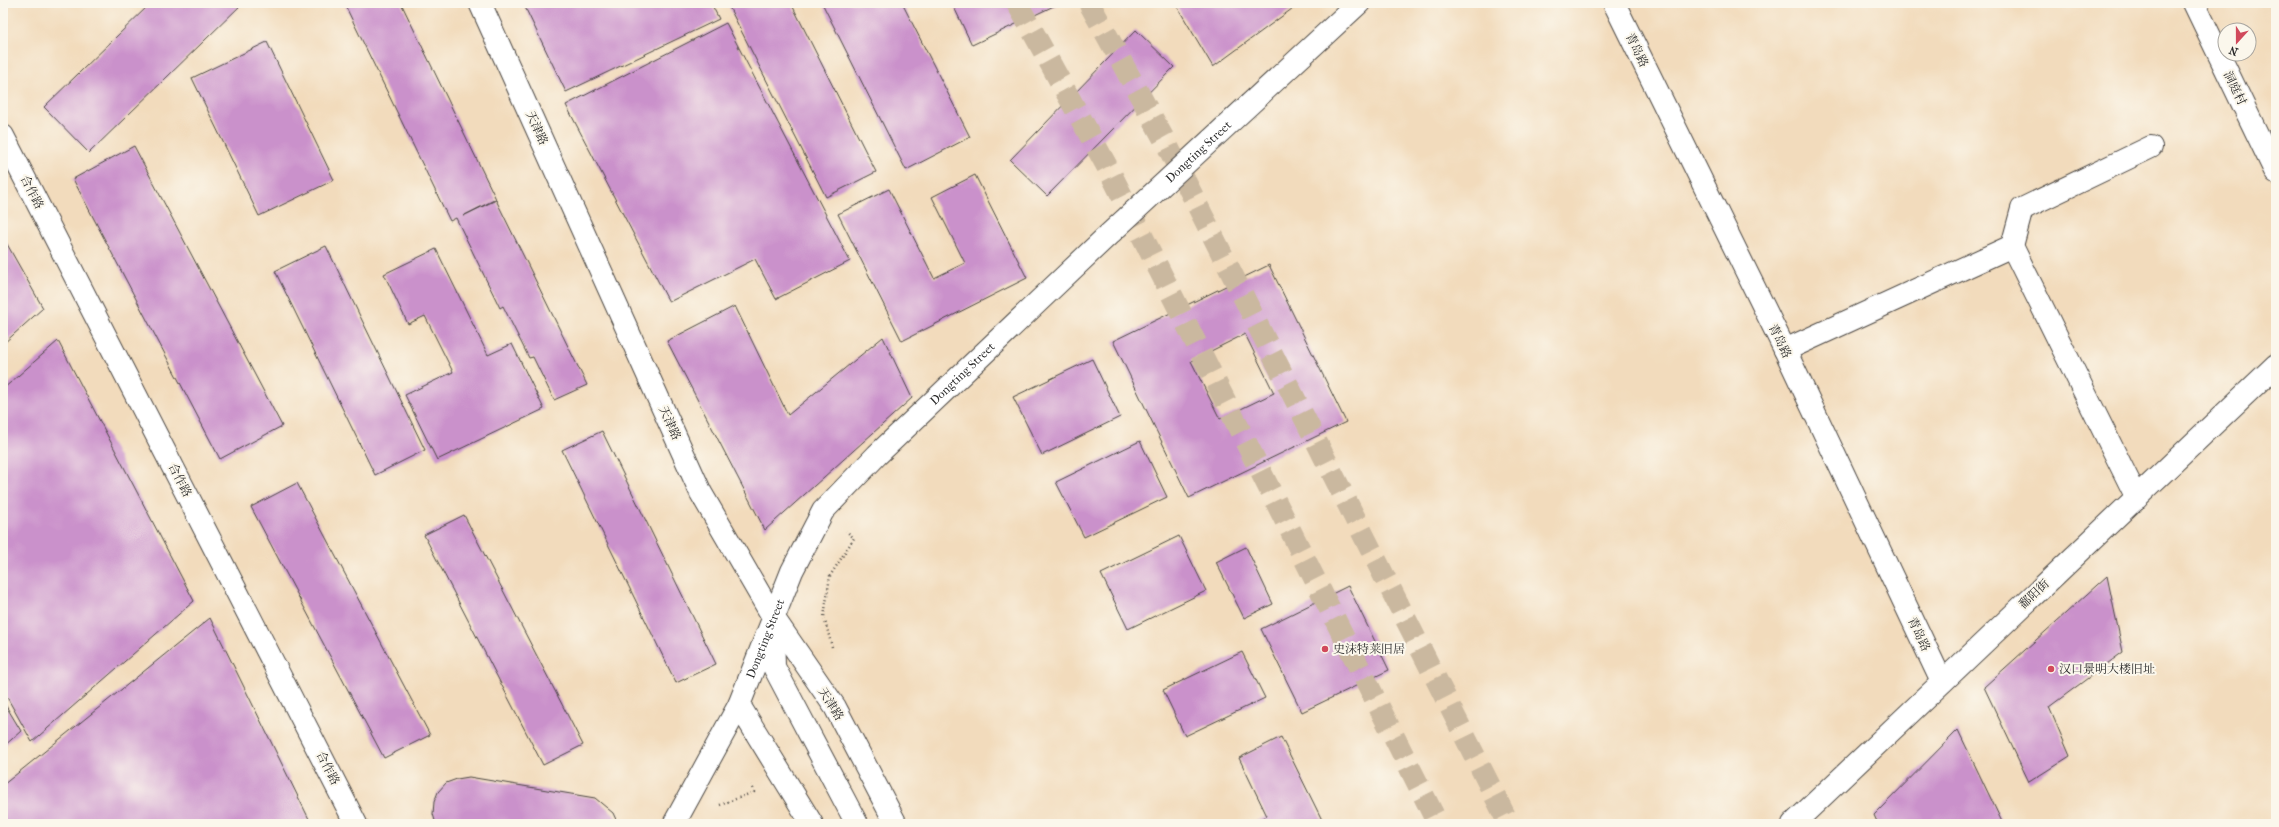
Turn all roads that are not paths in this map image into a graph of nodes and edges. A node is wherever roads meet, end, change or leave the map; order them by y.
1 (480, 3) edge
2 (1359, 3) edge
3 (1614, 3) edge
4 (2194, 3) edge
5 (3, 136) edge
6 (2151, 147) dead end
7 (2276, 173) edge
8 (2012, 246) junction
9 (1785, 350) junction
10 (2276, 365) edge
11 (2137, 498) junction
12 (773, 617) junction
13 (1942, 682) junction
14 (739, 705) junction
15 (356, 824) edge
16 (674, 824) edge
17 (812, 824) edge
18 (857, 824) edge
19 (896, 824) edge
20 (1793, 824) edge

1 - 12 street, 天津路
2 - 12 street, Dongting Street
3 - 9 street, 青岛路
4 - 7 street, 洞庭村
5 - 15 street, 合作路
6 - 8 street
8 - 9 street
8 - 11 street
9 - 13 street, 青岛路
10 - 11 street, 鄱阳街
11 - 13 street, 鄱阳街
12 - 14 street, Dongting Street
12 - 18 street
12 - 19 street, 天津路
13 - 20 street, 鄱阳街
14 - 16 street, Dongting Street
14 - 17 street

